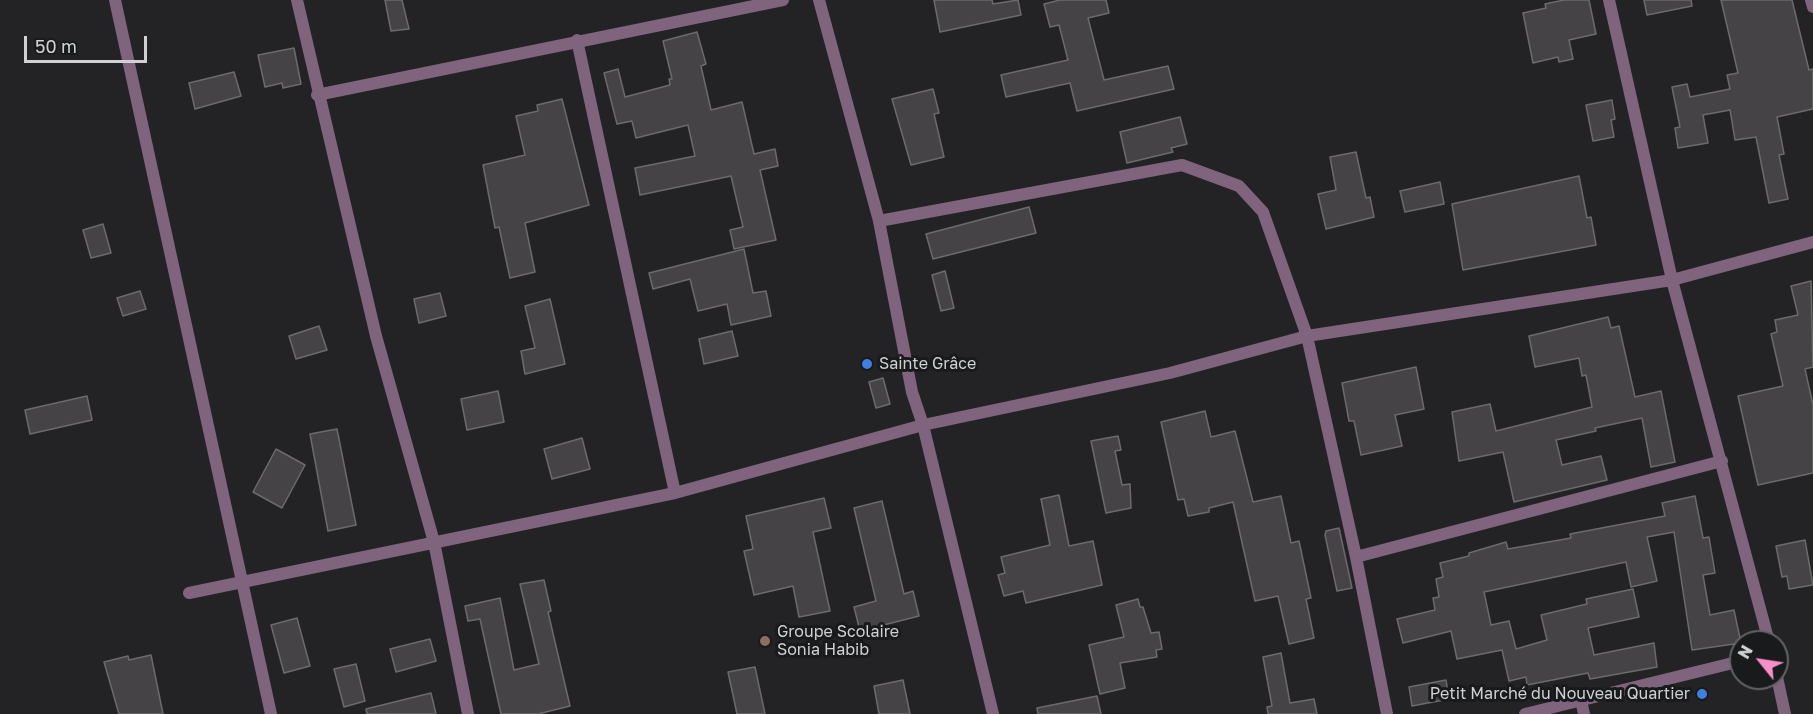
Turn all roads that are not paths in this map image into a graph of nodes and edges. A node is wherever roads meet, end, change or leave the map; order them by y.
1 (115, 0) edge
2 (297, 0) edge
3 (783, 0) edge
4 (819, 0) edge
5 (1609, 0) edge
6 (1811, 0) edge
7 (1813, 7) edge
8 (577, 40) junction
9 (317, 95) junction
10 (879, 221) junction
11 (1813, 242) edge
12 (1672, 280) junction
13 (1306, 336) junction
14 (923, 425) junction
15 (1722, 461) junction
16 (675, 493) junction
17 (434, 542) junction
18 (1356, 557) junction
19 (243, 581) junction
20 (189, 593) dead end
21 (1766, 630) edge
22 (1729, 664) edge
23 (1780, 690) edge
24 (1581, 700) junction
25 (271, 714) edge
26 (468, 714) edge
27 (993, 714) edge
28 (1387, 714) edge
29 (1525, 714) edge
30 (1584, 714) edge
31 (1785, 714) edge

1 - 19 street
2 - 9 street
3 - 8 street
4 - 10 street
5 - 12 street
6 - 7 street
8 - 9 street
8 - 16 street
9 - 17 street
10 - 13 street
10 - 14 street
11 - 12 street
12 - 13 street
12 - 15 street
13 - 14 street
13 - 18 street
14 - 16 street
14 - 27 street
15 - 18 street
15 - 21 street
16 - 17 street
17 - 19 street
17 - 26 street
18 - 28 street
19 - 20 street
19 - 25 street
22 - 24 street
23 - 31 street
24 - 29 street
24 - 30 street

